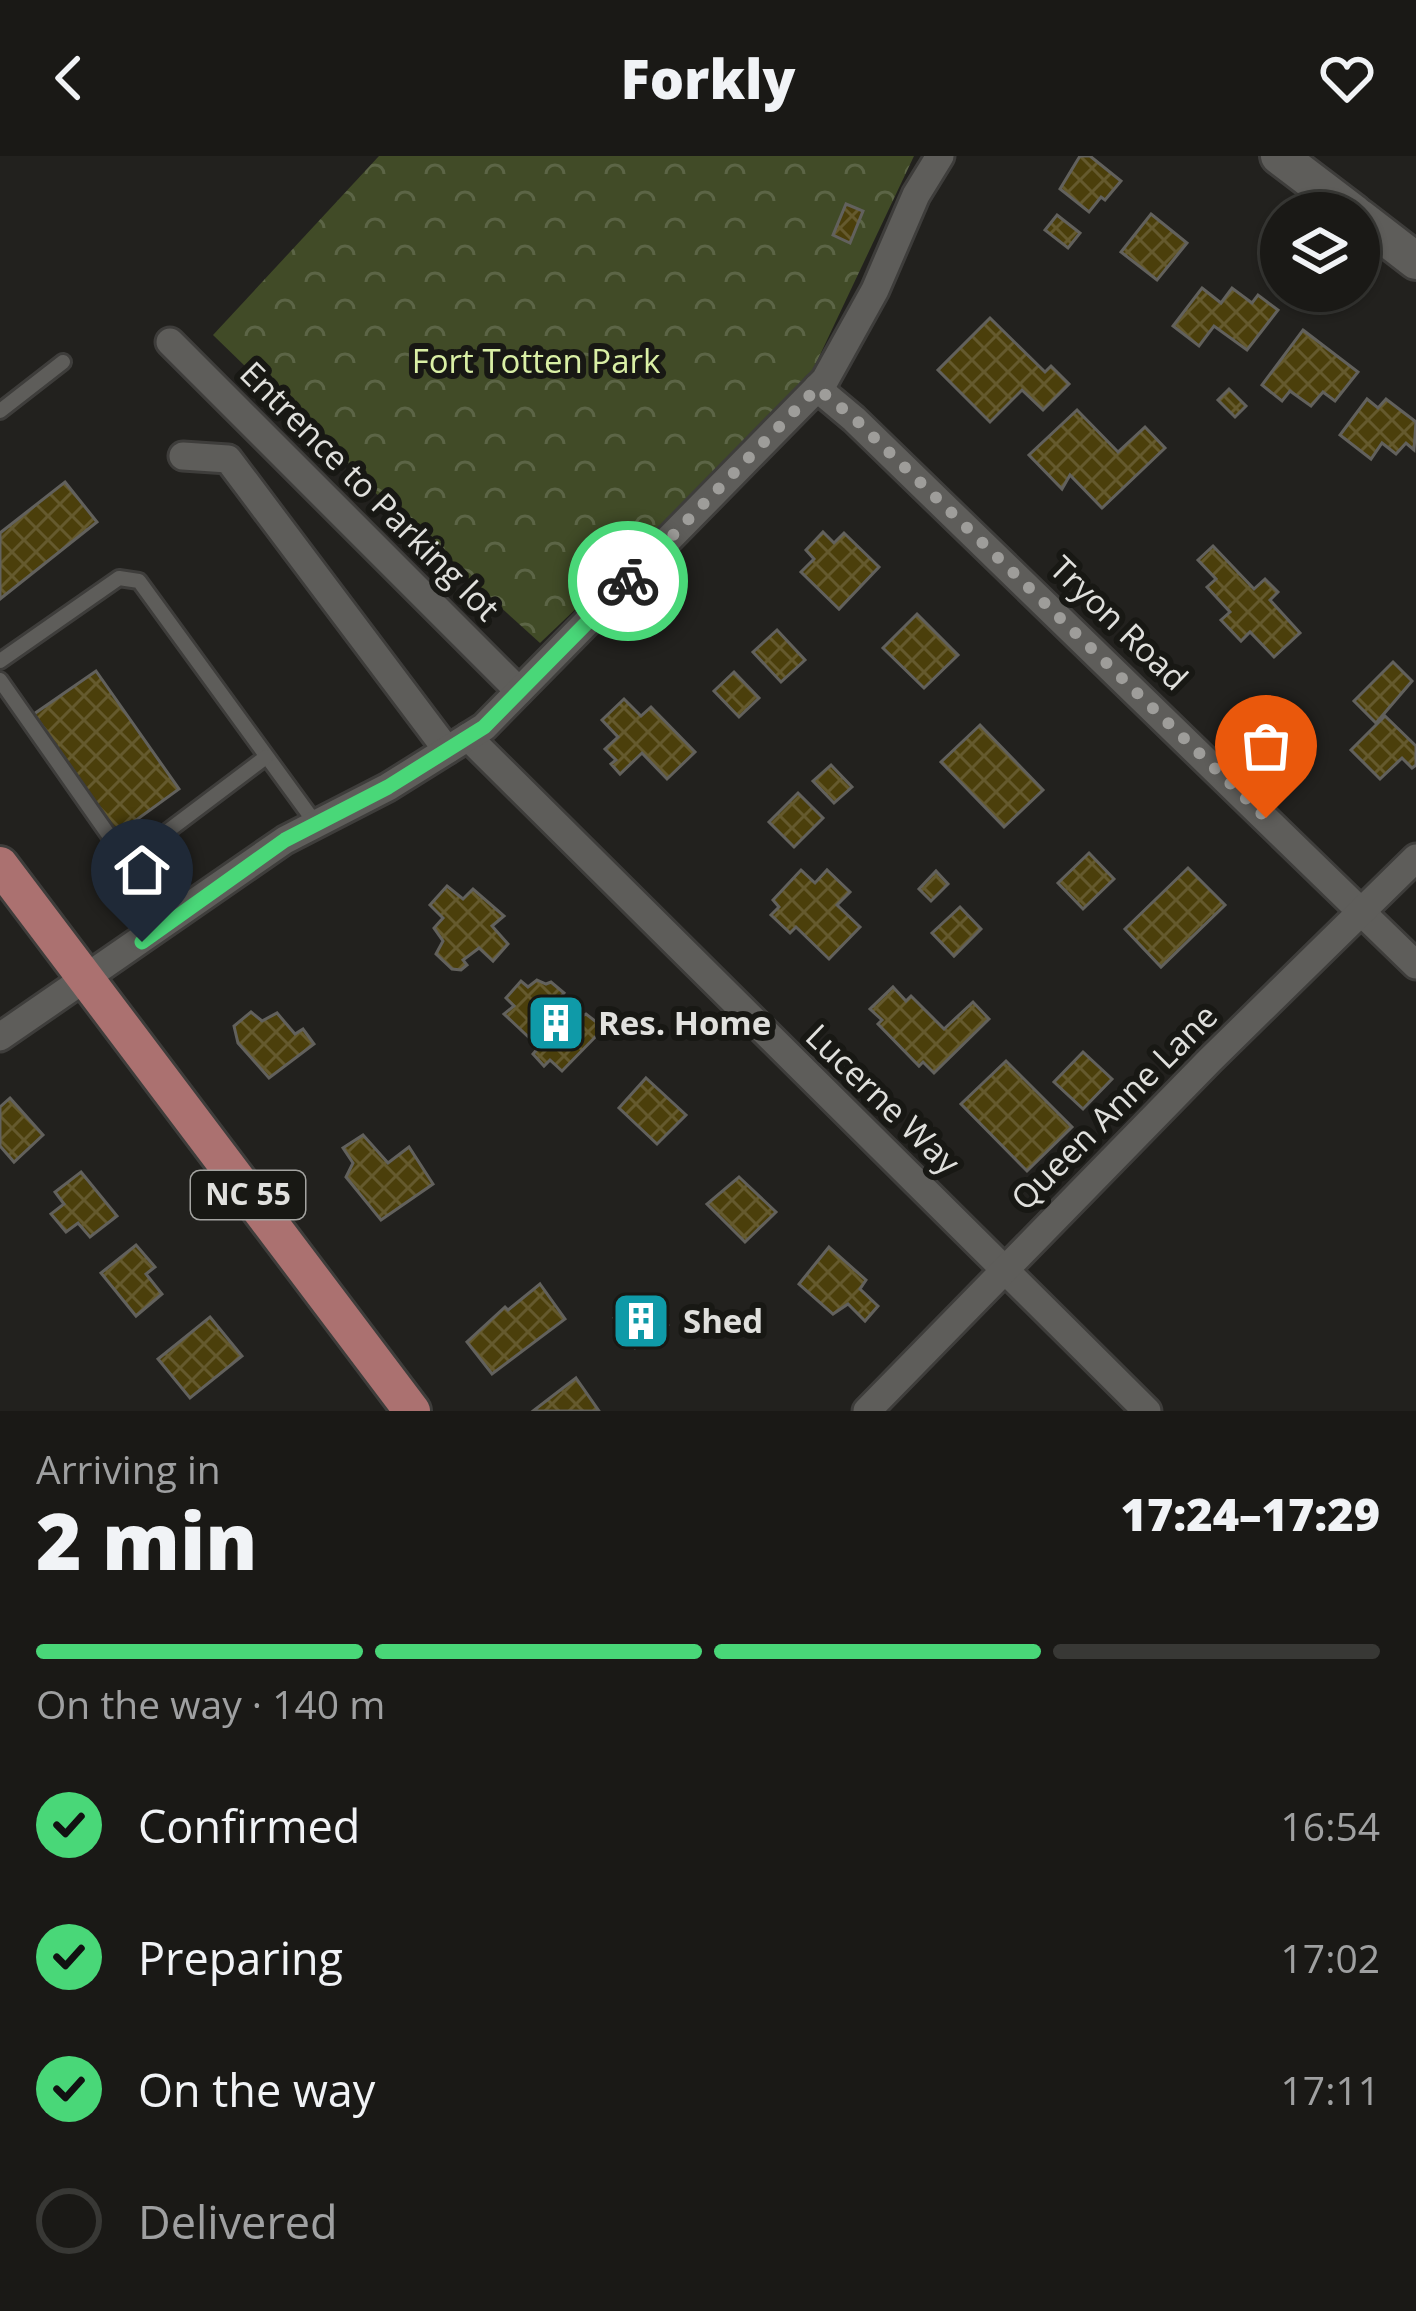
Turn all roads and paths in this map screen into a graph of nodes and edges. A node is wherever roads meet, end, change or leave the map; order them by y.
1 (940, 156) edge
2 (1279, 156) edge
3 (1326, 192) edge
4 (1380, 231) edge
5 (1414, 254) edge
6 (170, 342) dead end
7 (63, 362) dead end
8 (817, 388) junction
9 (0, 411) edge
10 (183, 456) dead end
11 (0, 662) edge
12 (0, 680) edge
13 (519, 691) junction
14 (457, 743) junction
15 (266, 757) junction
16 (316, 824) junction
17 (1416, 858) edge
18 (128, 862) junction
19 (0, 865) edge
20 (1363, 914) junction
21 (170, 922) junction
22 (1416, 965) edge
23 (83, 978) junction
24 (0, 1037) edge
25 (1003, 1270) junction
26 (412, 1411) edge
27 (867, 1411) edge
28 (1147, 1411) edge

1 - 8 street
2 - 3 street
4 - 5 street
6 - 13 street, Entrence to Parking lot
7 - 9 lane
8 - 13 street
8 - 20 street, Tryon Road
10 - 14 street
11 - 15 lane
12 - 18 lane
13 - 14 street
14 - 16 street
14 - 25 street, Lucerne Way
15 - 16 lane
15 - 18 lane
16 - 21 street
17 - 20 street, Queen Anne Lane
18 - 21 lane
19 - 23 main road, NC 55
20 - 22 street, Tryon Road
20 - 25 street, Queen Anne Lane
21 - 23 street
23 - 24 street
23 - 26 main road, NC 55
25 - 27 street, Queen Anne Lane
25 - 28 street, Lucerne Way

